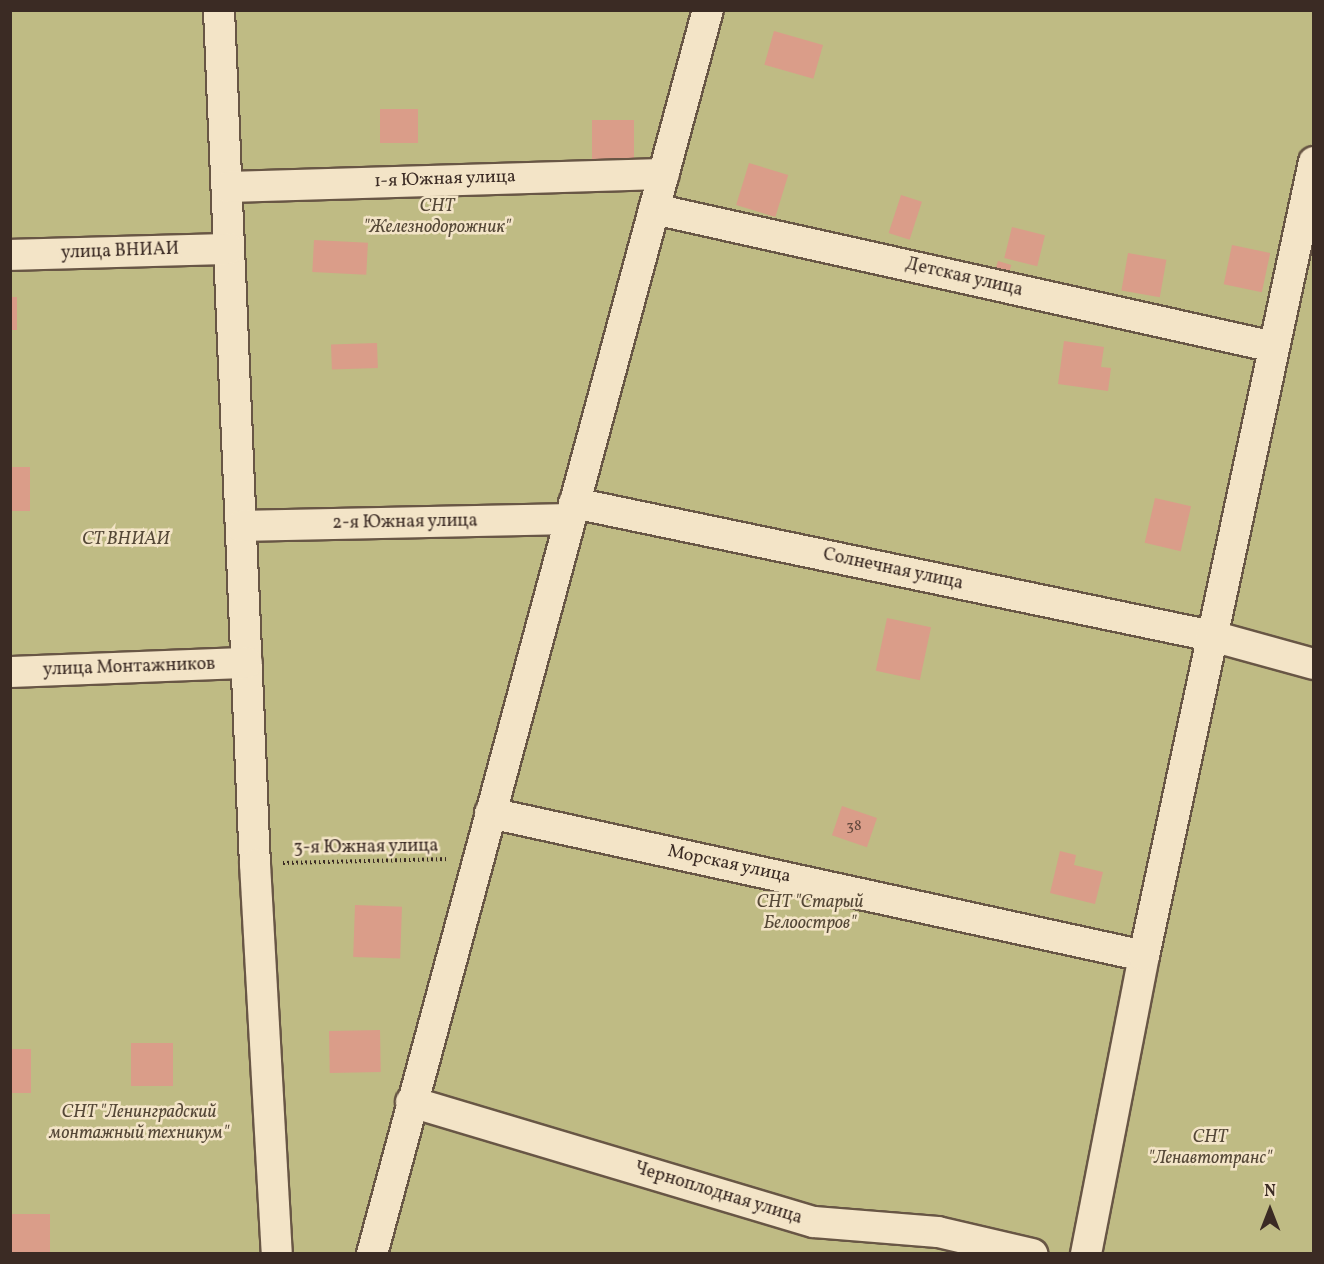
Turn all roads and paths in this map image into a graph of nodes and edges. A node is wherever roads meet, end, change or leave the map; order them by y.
1 (219, 10) edge
2 (708, 10) edge
3 (1314, 162) edge
4 (664, 174) junction
5 (227, 187) junction
6 (654, 210) junction
7 (229, 249) junction
8 (10, 255) edge
9 (1301, 278) edge
10 (1274, 347) junction
11 (572, 511) junction
12 (241, 526) junction
13 (1212, 636) junction
14 (247, 663) junction
15 (1314, 664) edge
16 (10, 672) edge
17 (490, 813) junction
18 (477, 859) junction
19 (255, 864) junction
20 (1144, 956) junction
21 (411, 1102) junction
22 (278, 1254) edge
23 (372, 1254) edge
24 (1032, 1254) edge
25 (1086, 1254) edge

1 - 5 street
2 - 4 street
3 - 9 street
4 - 5 street, 1-я Южная улица
4 - 6 street
5 - 7 street
6 - 10 street, Детская улица
6 - 11 street
7 - 8 street, улица ВНИАИ
7 - 12 street
9 - 10 street
10 - 13 street
11 - 12 street, 2-я Южная улица
11 - 13 street, Солнечная улица
11 - 17 street
12 - 14 street
13 - 15 street, Солнечная улица
13 - 20 street
14 - 16 street, улица Монтажников
14 - 19 street
17 - 18 street
17 - 20 street, Морская улица
18 - 19 path, 3-я Южная улица
18 - 21 street
19 - 22 street
20 - 25 street
21 - 23 street
21 - 24 street, Черноплодная улица

